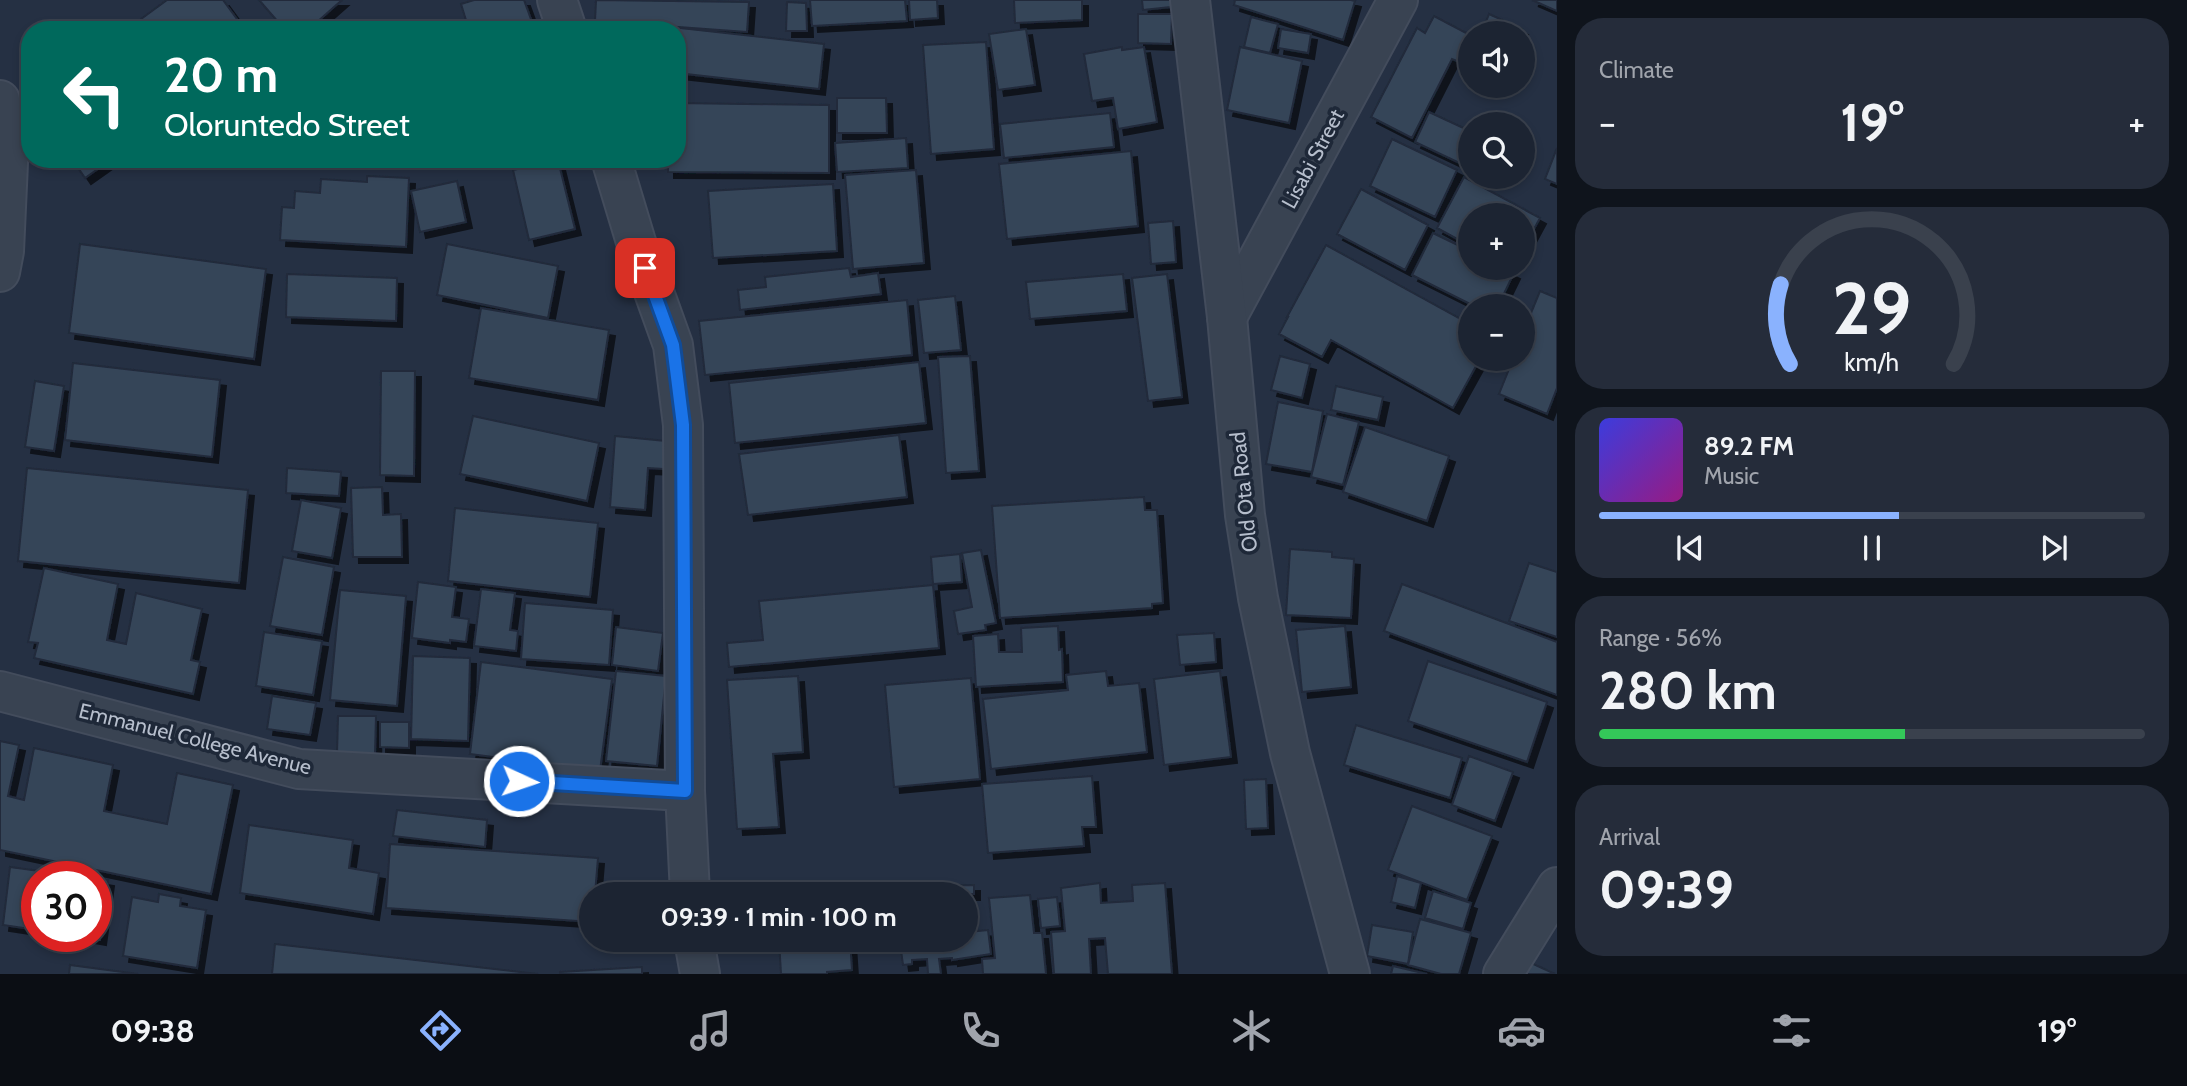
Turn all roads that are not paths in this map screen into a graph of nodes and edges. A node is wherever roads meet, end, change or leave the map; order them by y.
1 (556, 0) edge
2 (1190, 0) edge
3 (1398, 0) edge
4 (564, 21) edge
5 (0, 100) edge
6 (614, 168) edge
7 (0, 272) edge
8 (1227, 317) junction
9 (0, 691) edge
10 (685, 791) junction
11 (689, 882) edge
12 (1557, 887) edge
13 (696, 952) edge
14 (700, 974) edge
15 (1350, 974) edge
16 (1503, 974) edge

1 - 4 street
2 - 8 street, Old Ota Road
3 - 8 street, Lisabi Street
5 - 7 street
6 - 10 street
8 - 15 street, Old Ota Road
9 - 10 street, Emmanuel College Avenue
10 - 11 street
12 - 16 street
13 - 14 street

